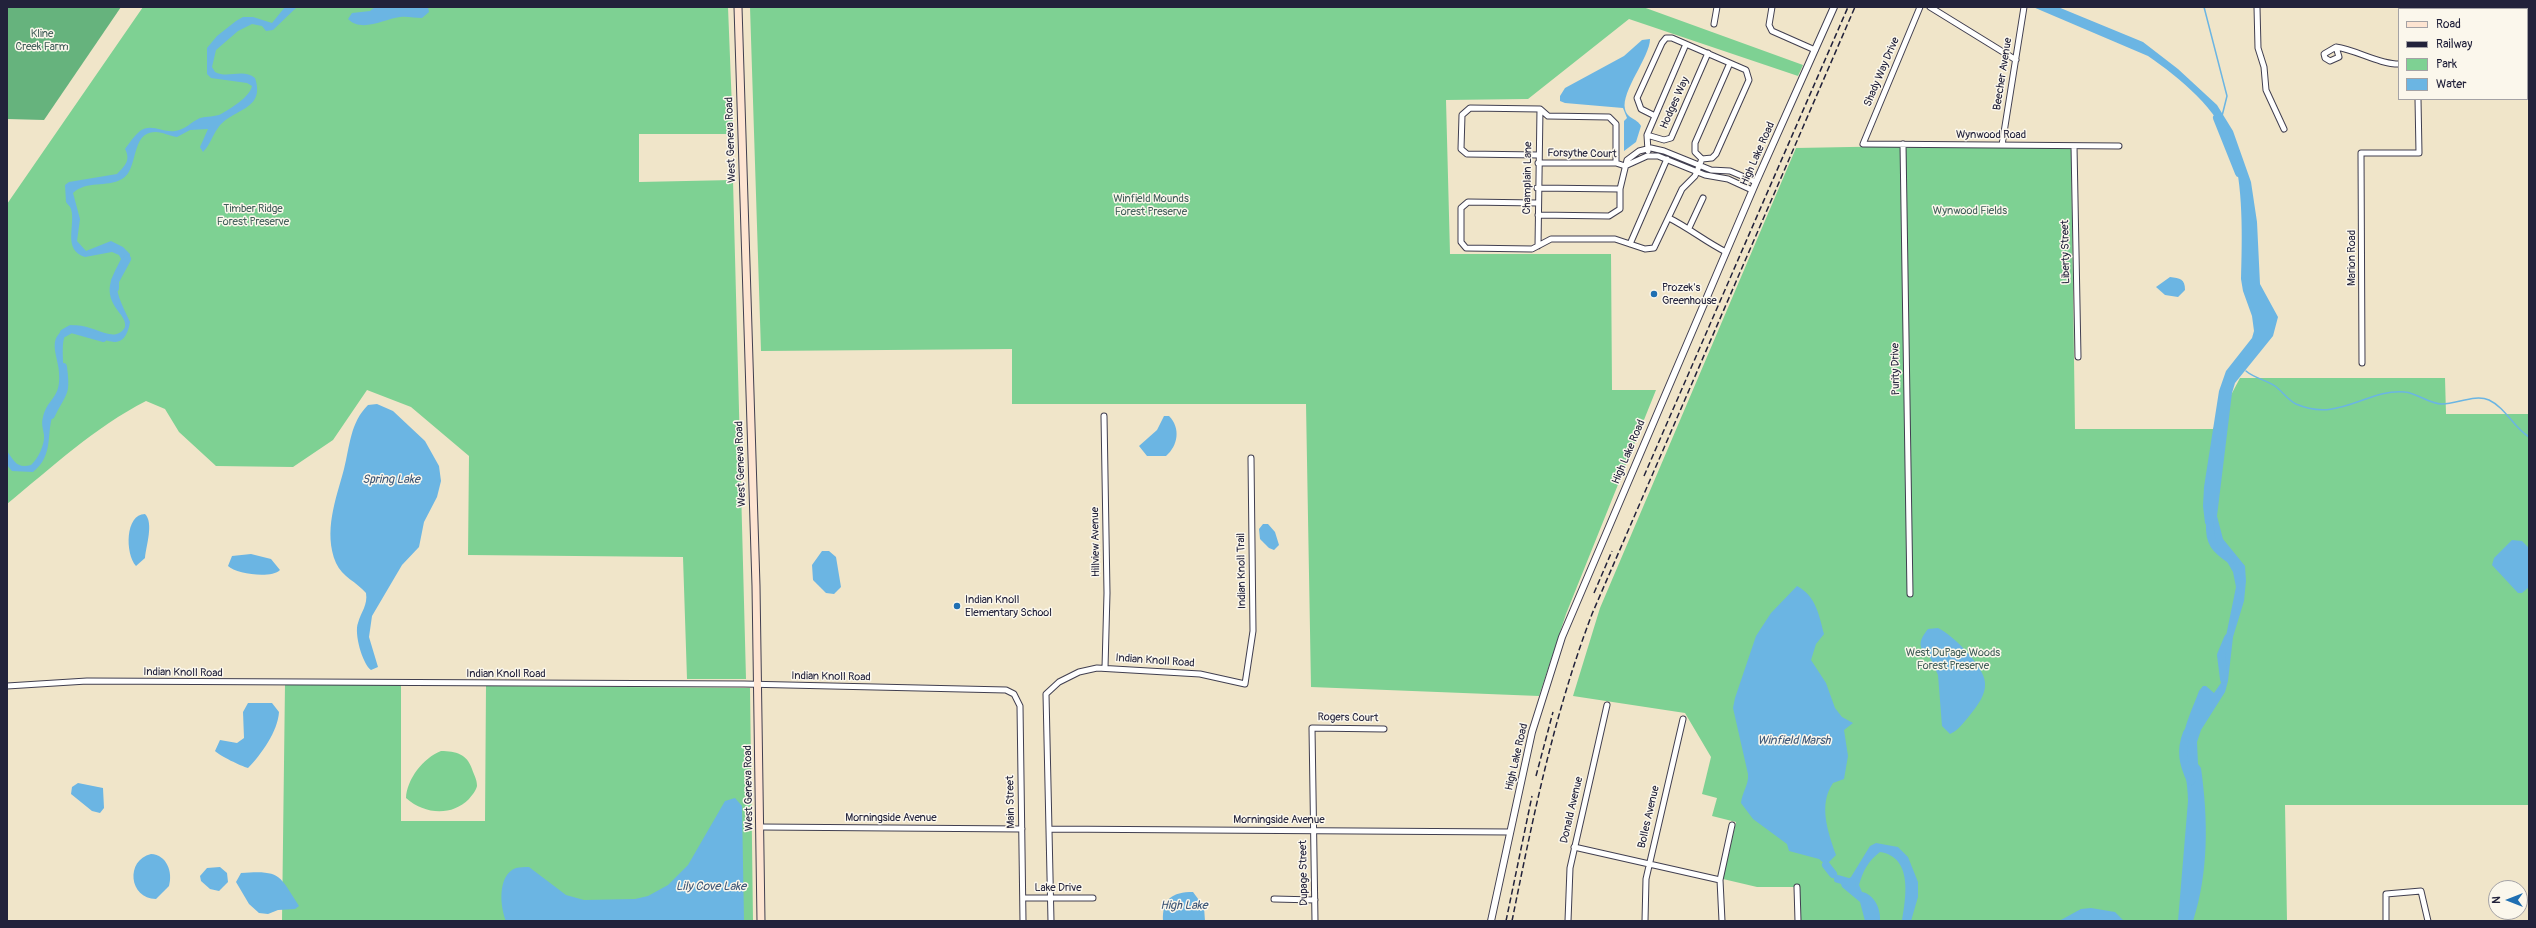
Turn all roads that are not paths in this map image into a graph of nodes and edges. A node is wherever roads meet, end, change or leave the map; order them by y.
1 (738, 7) edge
2 (1717, 7) edge
3 (1772, 7) edge
4 (1834, 7) edge
5 (1920, 7) edge
6 (1930, 7) edge
7 (2257, 7) edge
8 (2024, 9) edge
9 (1714, 24) dead end
10 (1686, 44) junction
11 (2336, 47) dead end
12 (1815, 50) junction
13 (1708, 53) junction
14 (2016, 60) junction
15 (1730, 63) junction
16 (2398, 64) edge
17 (2418, 100) edge
18 (1540, 109) junction
19 (1655, 116) junction
20 (2284, 129) dead end
21 (1647, 135) junction
22 (1863, 144) joint
23 (1903, 144) junction
24 (2002, 144) junction
25 (2074, 146) junction
26 (2119, 146) dead end
27 (1647, 149) junction
28 (1538, 155) junction
29 (1649, 156) junction
30 (1667, 159) junction
31 (1702, 159) junction
32 (1538, 163) junction
33 (1616, 163) junction
34 (1626, 166) junction
35 (1699, 166) junction
36 (1697, 172) junction
37 (1756, 182) junction
38 (1538, 188) junction
39 (1620, 189) junction
40 (1752, 190) junction
41 (1703, 198) dead end
42 (1537, 203) junction
43 (1538, 214) junction
44 (1669, 218) junction
45 (1689, 228) junction
46 (1630, 244) junction
47 (1538, 246) junction
48 (1726, 252) junction
49 (2078, 357) dead end
50 (2362, 363) dead end
51 (1104, 416) dead end
52 (1251, 458) dead end
53 (1910, 594) dead end
54 (1106, 668) junction
55 (1245, 684) joint
56 (758, 685) junction
57 (7, 686) edge
58 (1006, 690) joint
59 (1608, 705) dead end
60 (1683, 719) dead end
61 (1312, 728) joint
62 (1384, 729) dead end
63 (1732, 825) dead end
64 (761, 827) junction
65 (1022, 829) junction
66 (1049, 829) junction
67 (1313, 830) junction
68 (1510, 832) junction
69 (1574, 847) junction
70 (1649, 864) junction
71 (1720, 880) junction
72 (1797, 887) dead end
73 (1023, 898) junction
74 (1050, 898) junction
75 (1093, 898) dead end
76 (1274, 900) dead end
77 (1315, 900) junction
78 (762, 921) edge
79 (1023, 921) edge
80 (1050, 921) edge
81 (1315, 921) edge
82 (1492, 921) edge
83 (1568, 921) edge
84 (1645, 921) edge
85 (1722, 921) edge
86 (1798, 921) edge
87 (2385, 921) edge
88 (2428, 921) edge

1 - 56 main road, West Geneva Road
2 - 9 street
3 - 12 street
4 - 12 street, High Lake Road
5 - 22 street, Shady Way Drive
6 - 14 street
7 - 20 street
8 - 14 street, Beecher Avenue
10 - 13 street, Hodges Way
10 - 19 street, Hodges Way
10 - 19 street, Hodges Way
11 - 16 street
12 - 37 street, High Lake Road
13 - 15 street, Hodges Way
13 - 21 street, Hodges Way
14 - 24 street, Beecher Avenue
15 - 31 street
15 - 31 street, Hodges Way
17 - 50 street, Marion Road
18 - 28 street, Champlain Lane
18 - 28 street, Forsythe Court
18 - 33 street
19 - 21 street, Hodges Way
21 - 27 street, Hodges Way
22 - 23 street, Wynwood Road
23 - 24 street, Wynwood Road
23 - 53 street, Purity Drive
24 - 25 street, Wynwood Road
25 - 26 street, Wynwood Road
25 - 49 street, Liberty Street
27 - 29 street, Hodges Way
27 - 34 street
27 - 35 street
28 - 32 street, Champlain Lane
29 - 30 street
29 - 34 street
30 - 36 street
30 - 46 street
31 - 35 street
32 - 33 street, Forsythe Court
32 - 38 street, Champlain Lane
33 - 34 street, Forsythe Court
34 - 39 street
35 - 36 street
35 - 37 street
36 - 40 street
36 - 44 street
37 - 40 street, High Lake Road
38 - 39 street
38 - 42 street, Champlain Lane
39 - 43 street
40 - 48 street, High Lake Road
41 - 45 street
42 - 43 street, Champlain Lane
42 - 47 street
43 - 47 street, Champlain Lane
44 - 45 street
44 - 46 street
45 - 48 street
46 - 47 street
48 - 68 street, High Lake Road
51 - 54 street, Hillview Avenue
52 - 55 street, Indian Knoll Trail
54 - 55 street, Indian Knoll Road
54 - 66 street, Indian Knoll Road
56 - 57 street, Indian Knoll Road
56 - 58 street, Indian Knoll Road
56 - 64 main road, West Geneva Road
58 - 65 street, Main Street
59 - 69 street, Donald Avenue
60 - 70 street, Bolles Avenue
61 - 62 street, Rogers Court
61 - 67 street, Dupage Street
63 - 71 street
64 - 65 street, Morningside Avenue
64 - 78 main road, West Geneva Road
65 - 73 street, Main Street
66 - 67 street, Morningside Avenue
66 - 74 street
67 - 68 street, Morningside Avenue
67 - 77 street, Dupage Street
68 - 82 street, High Lake Road
69 - 70 street
69 - 83 street, Donald Avenue
70 - 71 street
70 - 84 street, Bolles Avenue
71 - 85 street
72 - 86 street
73 - 74 street, Lake Drive
73 - 79 street, Main Street
74 - 75 street, Lake Drive
74 - 80 street
76 - 77 street
77 - 81 street, Dupage Street
87 - 88 street

